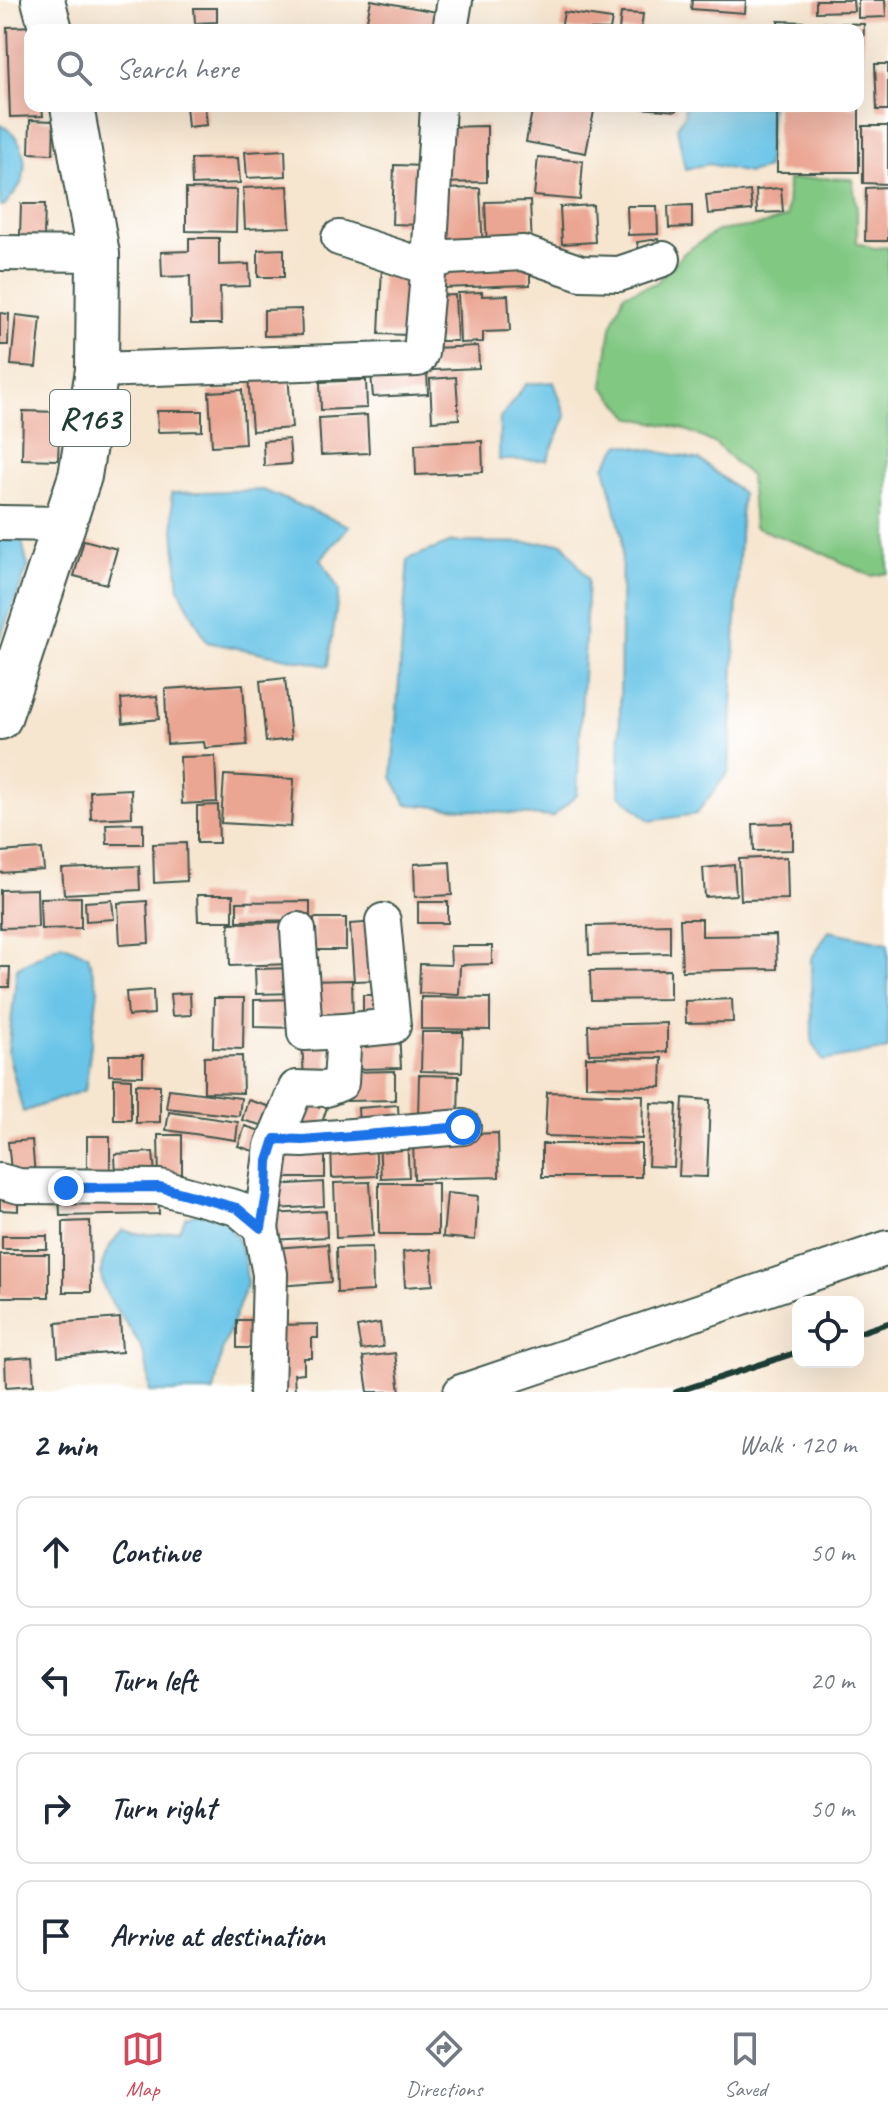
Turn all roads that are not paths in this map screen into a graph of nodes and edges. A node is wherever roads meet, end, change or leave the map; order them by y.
1 (43, 0) edge
2 (455, 0) edge
3 (49, 24) edge
4 (451, 24) edge
5 (73, 112) edge
6 (438, 112) edge
7 (339, 238) dead end
8 (0, 253) edge
9 (98, 254) junction
10 (663, 259) dead end
11 (429, 263) junction
12 (97, 370) junction
13 (0, 523) edge
14 (64, 524) junction
15 (0, 718) edge
16 (383, 921) dead end
17 (298, 930) dead end
18 (344, 1031) junction
19 (463, 1127) dead end
20 (275, 1139) junction
21 (0, 1181) edge
22 (261, 1228) junction
23 (888, 1248) edge
24 (267, 1392) edge
25 (461, 1392) edge

1 - 3 main road
2 - 4 street
5 - 9 main road, R163
6 - 11 street
7 - 11 street
8 - 9 street
9 - 12 main road, R163
10 - 11 street
11 - 12 street
12 - 14 main road, R163
13 - 14 street
14 - 15 main road, R163
16 - 18 street
17 - 18 street
18 - 20 street
19 - 20 street
20 - 22 street
21 - 22 street
22 - 24 street
23 - 25 street

